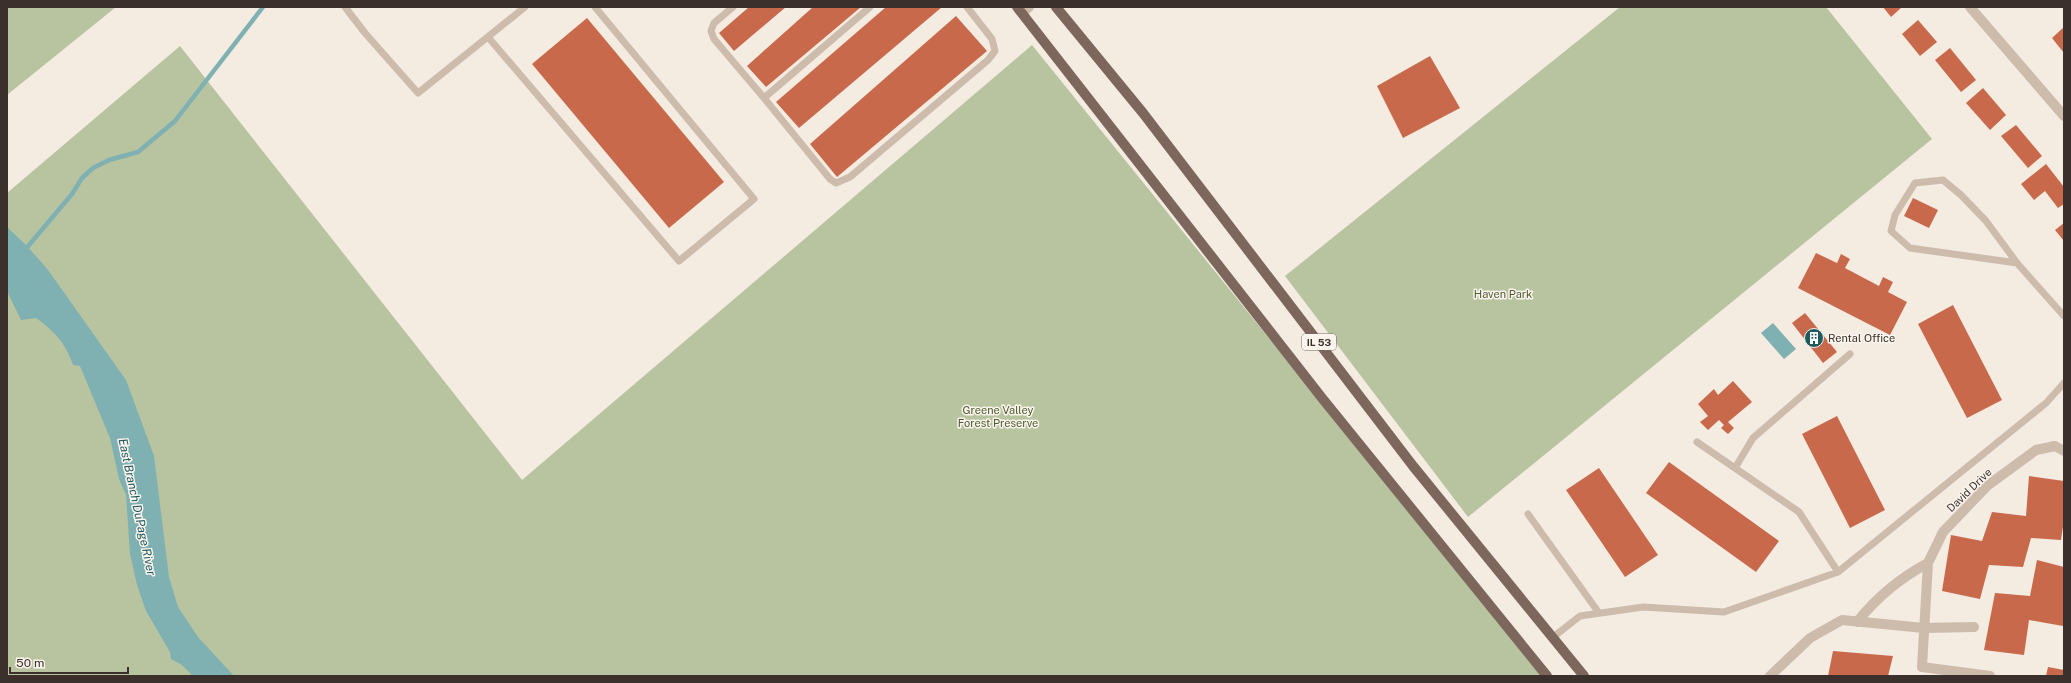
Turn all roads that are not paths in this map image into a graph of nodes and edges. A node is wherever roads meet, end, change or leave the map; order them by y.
1 (345, 7) edge
2 (525, 7) edge
3 (595, 7) edge
4 (733, 7) edge
5 (870, 7) edge
6 (967, 7) edge
7 (1056, 7) edge
8 (1970, 7) edge
9 (1023, 9) edge
10 (488, 37) junction
11 (764, 98) junction
12 (2064, 116) edge
13 (2017, 263) junction
14 (2064, 316) edge
15 (1850, 354) dead end
16 (2064, 383) edge
17 (1697, 442) dead end
18 (2064, 450) edge
19 (1735, 468) junction
20 (1528, 514) dead end
21 (1928, 563) junction
22 (1838, 572) junction
23 (1600, 613) junction
24 (1857, 622) junction
25 (1974, 627) dead end
26 (1924, 628) junction
27 (1552, 638) junction
28 (1546, 676) edge
29 (1584, 676) edge
30 (1770, 676) edge
31 (1990, 676) edge

1 - 10 lane
2 - 10 lane
3 - 10 lane
4 - 11 lane
5 - 11 lane
6 - 11 lane
7 - 27 main road, IL 53
8 - 12 street
9 - 28 main road, IL 53
13 - 13 lane
13 - 14 lane
15 - 19 lane
16 - 22 lane
17 - 19 lane
18 - 21 street, David Drive
19 - 22 lane
20 - 23 lane
21 - 24 street
21 - 26 street, David Drive
22 - 23 lane
23 - 27 lane
24 - 26 street
24 - 30 street
25 - 26 street
26 - 31 street, David Drive
27 - 29 main road, IL 53

